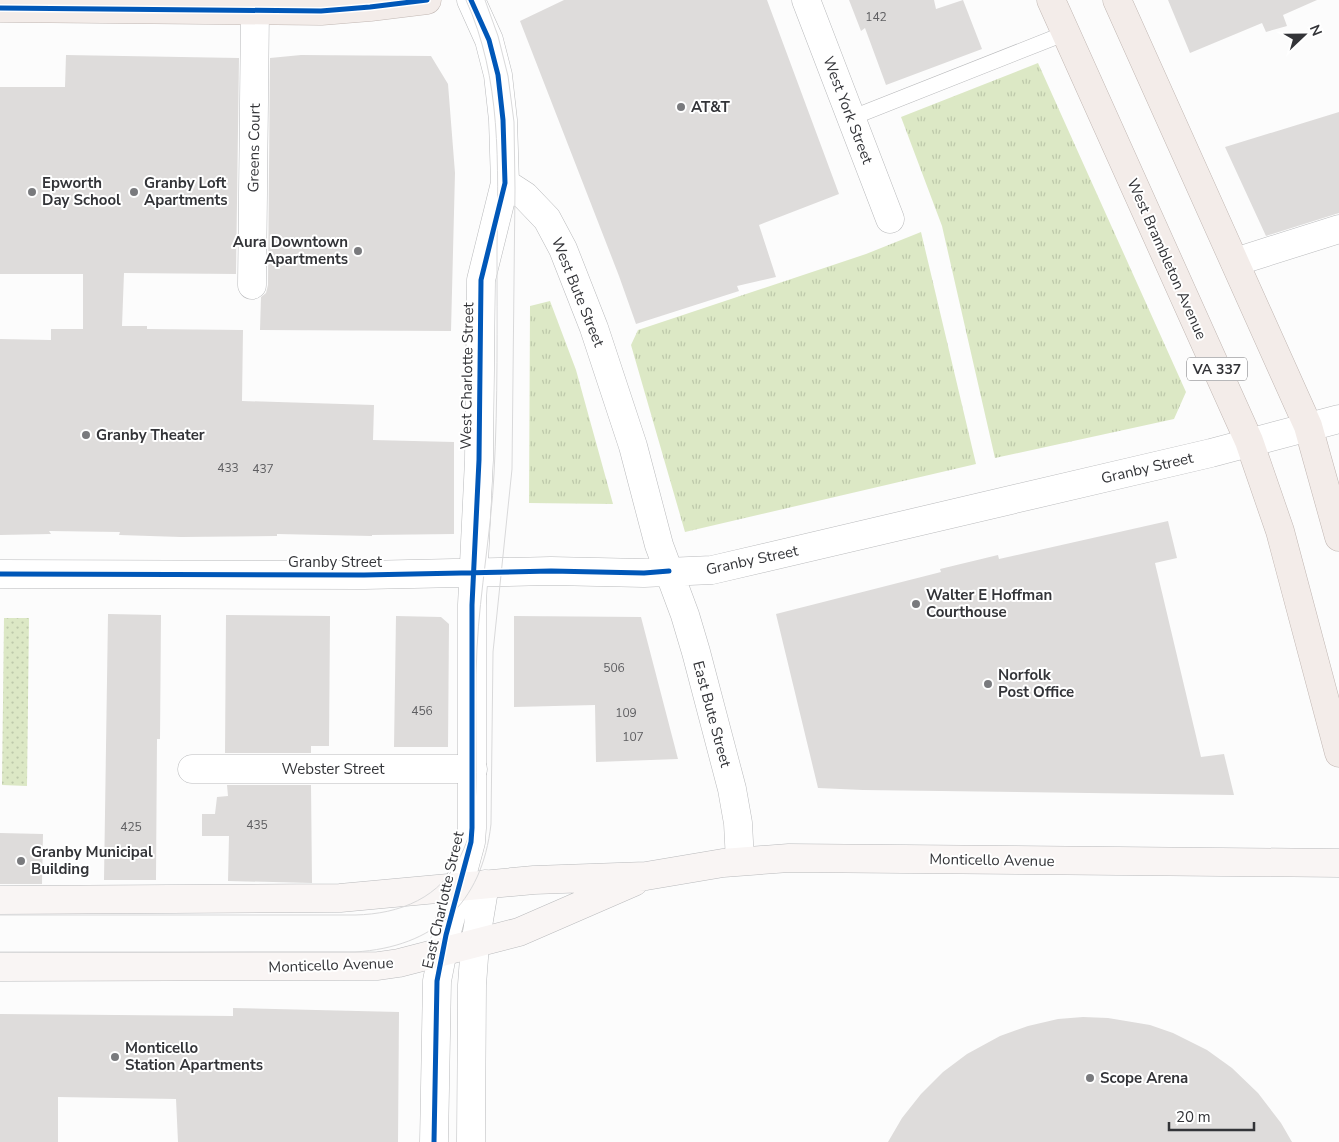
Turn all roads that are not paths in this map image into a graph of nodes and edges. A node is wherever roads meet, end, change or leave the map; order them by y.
1 (427, 0) edge
2 (471, 0) edge
3 (806, 0) edge
4 (1051, 0) edge
5 (1117, 0) edge
6 (0, 8) edge
7 (256, 11) junction
8 (1066, 33) junction
9 (851, 118) junction
10 (505, 183) junction
11 (890, 219) dead end
12 (1339, 229) edge
13 (1235, 262) junction
14 (252, 285) dead end
15 (1339, 419) edge
16 (1308, 426) junction
17 (1249, 442) junction
18 (1338, 530) edge
19 (669, 571) junction
20 (473, 573) junction
21 (0, 574) edge
22 (1339, 753) edge
23 (192, 769) dead end
24 (473, 769) junction
25 (740, 861) junction
26 (1339, 863) edge
27 (646, 876) junction
28 (486, 884) junction
29 (459, 887) junction
30 (0, 900) edge
31 (475, 944) junction
32 (442, 952) junction
33 (0, 967) edge
34 (434, 1142) edge
35 (471, 1142) edge

1 - 7 main road
2 - 10 street
3 - 9 street, West York Street
4 - 8 main road, West Brambleton Avenue / VA 337
5 - 13 main road
6 - 7 main road
7 - 14 street, Greens Court
8 - 9 lane
8 - 17 main road, West Brambleton Avenue / VA 337
9 - 11 street, West York Street
10 - 19 street, West Bute Street
10 - 20 street, West Charlotte Street
12 - 13 street
13 - 16 main road
15 - 16 street, Granby Street
16 - 17 street, Granby Street
16 - 18 main road
17 - 19 street, Granby Street
17 - 22 main road, West Brambleton Avenue / VA 337
19 - 20 street, Granby Street
19 - 25 street, East Bute Street
20 - 21 street, Granby Street
20 - 24 street, East Charlotte Street
23 - 24 street, Webster Street
24 - 29 street, East Charlotte Street
25 - 26 main road, Monticello Avenue
25 - 27 main road, Monticello Avenue
27 - 28 main road, Monticello Avenue
27 - 31 main road, Monticello Avenue
28 - 29 main road, Monticello Avenue
28 - 31 street
29 - 30 main road, Monticello Avenue
29 - 32 street, East Charlotte Street
31 - 32 main road, Monticello Avenue
31 - 35 street
32 - 33 main road, Monticello Avenue
32 - 34 street, East Charlotte Street

